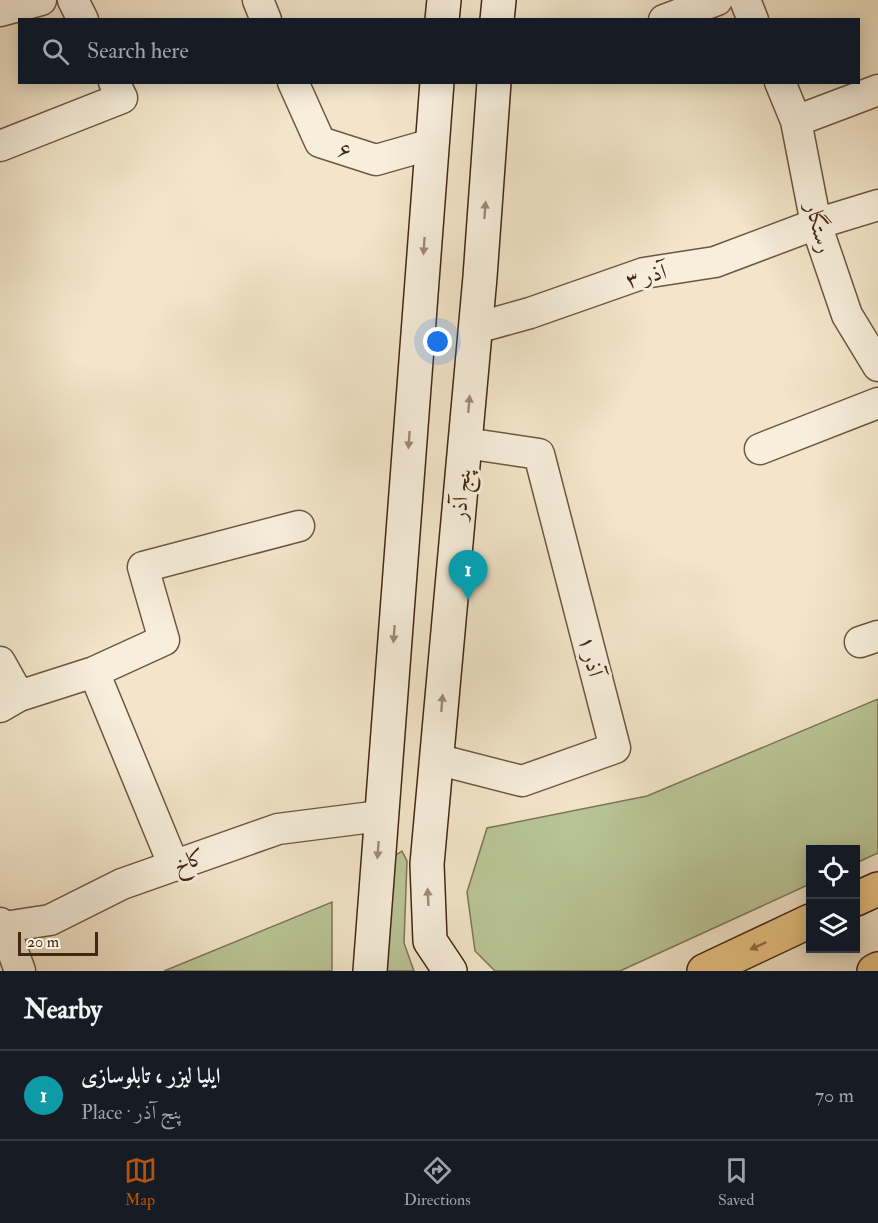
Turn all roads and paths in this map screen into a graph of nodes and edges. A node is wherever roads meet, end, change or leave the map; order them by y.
1 (41, 0) edge
2 (73, 0) edge
3 (258, 0) edge
4 (444, 0) edge
5 (499, 0) edge
6 (717, 0) edge
7 (745, 0) edge
8 (0, 11) edge
9 (82, 18) edge
10 (265, 18) edge
11 (442, 18) edge
12 (497, 18) edge
13 (669, 18) edge
14 (752, 18) edge
15 (115, 84) edge
16 (294, 84) edge
17 (437, 84) edge
18 (494, 84) edge
19 (781, 84) edge
20 (878, 90) edge
21 (796, 120) junction
22 (432, 144) junction
23 (0, 146) edge
24 (878, 205) edge
25 (816, 224) junction
26 (476, 328) junction
27 (878, 366) edge
28 (878, 403) edge
29 (465, 443) junction
30 (760, 449) dead end
31 (299, 526) dead end
32 (0, 662) edge
33 (94, 672) junction
34 (9, 702) edge
35 (436, 759) junction
36 (380, 816) junction
37 (174, 866) junction
38 (878, 889) edge
39 (860, 897) edge
40 (806, 923) edge
41 (2, 925) edge
42 (428, 956) edge
43 (20, 971) edge
44 (369, 971) edge
45 (450, 971) edge
46 (704, 971) edge

1 - 8 street
2 - 9 street
3 - 10 street
4 - 11 main road
5 - 12 main road
6 - 13 street
7 - 14 street
15 - 23 street
16 - 22 street, ۶
17 - 22 main road
26 -> 18 main road, پنج آذر
19 - 21 street, رستگار
20 - 21 street
21 - 25 street, رستگار
22 -> 36 main road
24 - 25 street, آذر ۳
25 - 26 street, آذر ۳
25 - 27 street, رستگار
29 -> 26 main road, پنج آذر
28 - 30 street
35 -> 29 main road, پنج آذر
29 - 35 street, آذر ۱
31 - 33 street
32 - 34 street
33 - 34 street
33 - 37 street
42 -> 35 main road, پنج آذر
36 - 37 street, کاخ
36 -> 44 main road
37 - 41 street, کاخ
38 - 39 main road
40 -> 46 main road
41 - 43 street
42 - 45 main road, پنج آذر

